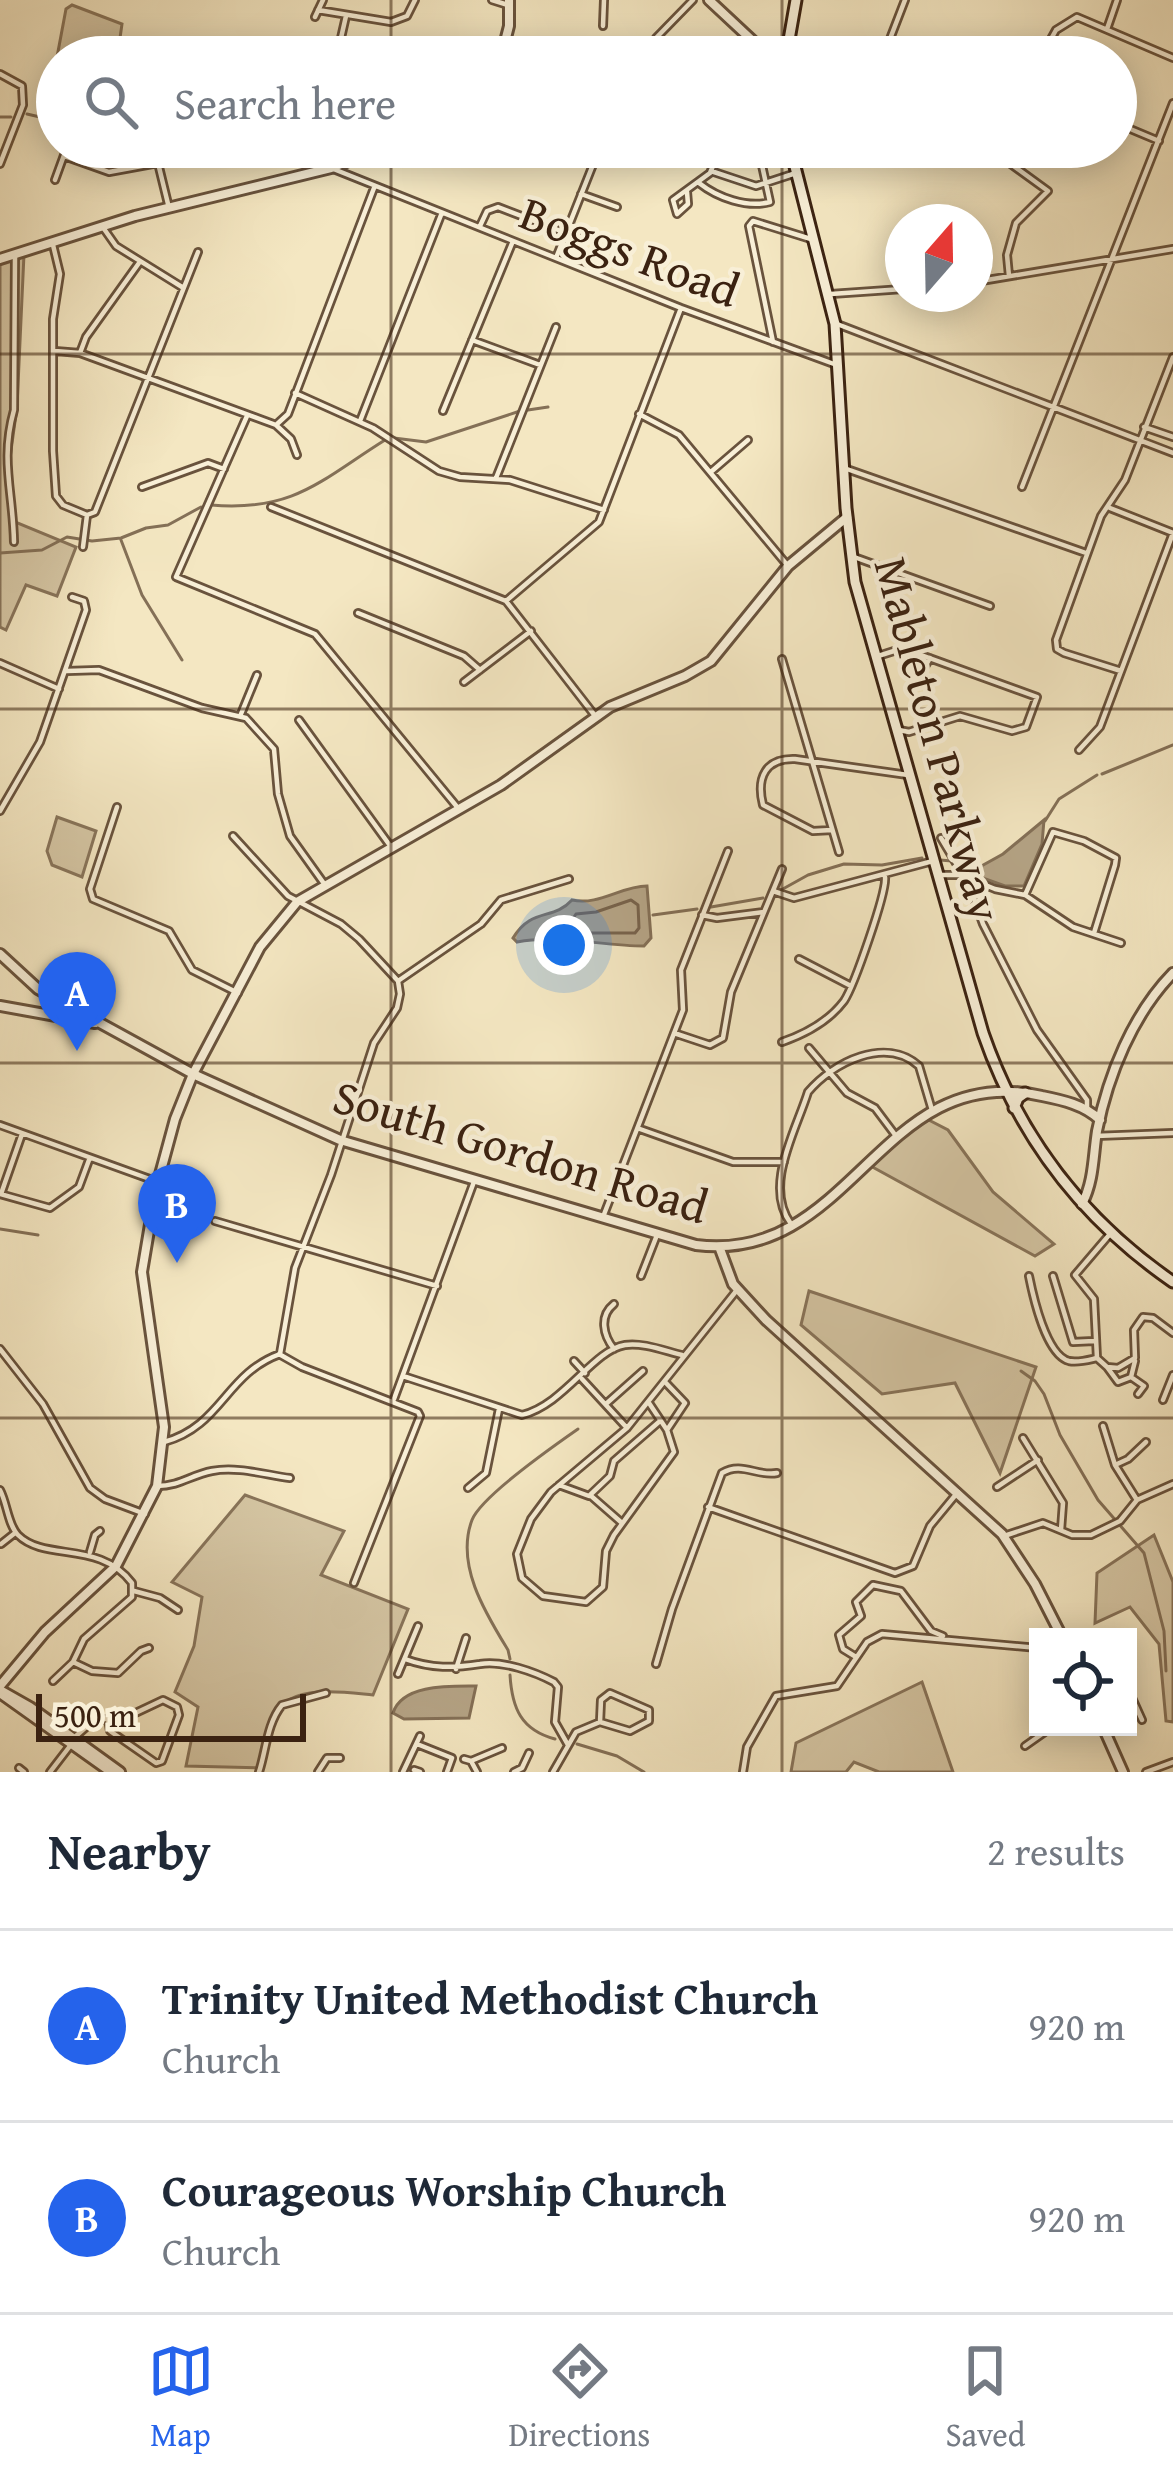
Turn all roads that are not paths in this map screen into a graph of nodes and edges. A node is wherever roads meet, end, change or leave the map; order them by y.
1 (323, 0) edge
2 (415, 0) edge
3 (492, 0) edge
4 (604, 0) edge
5 (693, 0) edge
6 (709, 0) edge
7 (796, 0) edge
8 (905, 0) edge
9 (1117, 0) edge
10 (508, 2) edge
11 (346, 16) junction
12 (603, 26) dead end
13 (1107, 28) junction
14 (747, 34) edge
15 (342, 36) edge
16 (506, 36) edge
17 (658, 36) edge
18 (790, 36) edge
19 (891, 36) edge
20 (1053, 36) edge
21 (1125, 36) edge
22 (1137, 42) edge
23 (1173, 58) edge
24 (0, 74) edge
25 (1173, 104) edge
26 (1137, 132) edge
27 (1159, 141) junction
28 (0, 164) edge
29 (59, 168) edge
30 (98, 168) edge
31 (131, 168) edge
32 (159, 168) edge
33 (331, 168) joint
34 (592, 168) edge
35 (712, 168) edge
36 (763, 168) edge
37 (795, 168) edge
38 (1016, 168) edge
39 (711, 171) junction
40 (796, 173) junction
41 (55, 180) dead end
42 (699, 183) junction
43 (766, 183) junction
44 (375, 185) junction
45 (687, 192) dead end
46 (581, 194) junction
47 (617, 206) dead end
48 (169, 208) junction
49 (442, 213) junction
50 (569, 224) junction
51 (102, 226) junction
52 (479, 228) junction
53 (566, 233) junction
54 (598, 237) dead end
55 (814, 239) junction
56 (513, 241) junction
57 (53, 245) junction
58 (1173, 249) edge
59 (198, 252) dead end
60 (15, 256) junction
61 (556, 258) junction
62 (0, 259) edge
63 (1111, 260) junction
64 (139, 263) junction
65 (1009, 276) junction
66 (993, 279) edge
67 (184, 288) junction
68 (885, 290) edge
69 (829, 295) junction
70 (681, 308) junction
71 (835, 324) junction
72 (556, 327) dead end
73 (471, 340) junction
74 (773, 342) junction
75 (55, 351) junction
76 (80, 353) junction
77 (1173, 357) edge
78 (540, 365) junction
79 (839, 366) junction
80 (150, 379) junction
81 (295, 393) junction
82 (1052, 407) junction
83 (443, 411) dead end
84 (639, 414) junction
85 (248, 416) junction
86 (360, 422) junction
87 (276, 425) junction
88 (1144, 427) junction
89 (1173, 437) edge
90 (748, 440) dead end
91 (1138, 440) junction
92 (1173, 453) edge
93 (298, 455) dead end
94 (844, 468) junction
95 (224, 469) junction
96 (710, 473) junction
97 (496, 478) junction
98 (142, 487) dead end
99 (1022, 487) dead end
100 (271, 507) dead end
101 (1108, 508) junction
102 (604, 510) junction
103 (87, 515) junction
104 (847, 517) junction
105 (1173, 533) edge
106 (14, 542) dead end
107 (83, 547) dead end
108 (1086, 553) junction
109 (851, 556) junction
110 (788, 566) junction
111 (72, 597) dead end
112 (506, 601) junction
113 (990, 606) dead end
114 (358, 614) dead end
115 (531, 631) junction
116 (875, 657) junction
117 (930, 658) junction
118 (782, 659) dead end
119 (0, 663) edge
120 (67, 670) junction
121 (480, 670) junction
122 (1121, 671) junction
123 (257, 675) dead end
124 (917, 680) dead end
125 (464, 682) dead end
126 (59, 689) junction
127 (241, 715) junction
128 (596, 717) junction
129 (298, 720) dead end
130 (895, 728) junction
131 (1079, 750) dead end
132 (810, 760) junction
133 (908, 775) junction
134 (117, 807) dead end
135 (459, 810) junction
136 (0, 811) edge
137 (832, 830) junction
138 (232, 836) dead end
139 (941, 838) dead end
140 (391, 847) junction
141 (728, 851) dead end
142 (839, 852) dead end
143 (933, 861) junction
144 (782, 868) dead end
145 (938, 875) junction
146 (961, 875) junction
147 (885, 877) junction
148 (568, 879) dead end
149 (325, 885) junction
150 (773, 891) junction
151 (1025, 895) junction
152 (297, 902) junction
153 (764, 912) junction
154 (702, 915) junction
155 (1094, 933) junction
156 (1121, 943) dead end
157 (0, 954) edge
158 (799, 959) dead end
159 (1173, 973) edge
160 (398, 981) junction
161 (850, 986) junction
162 (238, 993) junction
163 (50, 996) junction
164 (0, 1006) edge
165 (69, 1006) junction
166 (54, 1015) junction
167 (108, 1026) junction
168 (674, 1033) junction
169 (782, 1042) dead end
170 (809, 1048) dead end
171 (832, 1072) junction
172 (193, 1074) junction
173 (1005, 1092) junction
174 (1025, 1093) junction
175 (1015, 1108) junction
176 (1087, 1109) junction
177 (932, 1110) junction
178 (1100, 1120) junction
179 (0, 1125) edge
180 (638, 1128) junction
181 (1173, 1133) edge
182 (22, 1134) junction
183 (896, 1136) junction
184 (1096, 1136) junction
185 (340, 1140) junction
186 (89, 1160) junction
187 (784, 1162) junction
188 (475, 1179) junction
189 (158, 1182) junction
190 (0, 1194) edge
191 (1082, 1204) junction
192 (603, 1217) junction
193 (215, 1221) dead end
194 (794, 1228) junction
195 (1111, 1233) junction
196 (656, 1235) junction
197 (302, 1246) junction
198 (720, 1249) junction
199 (641, 1276) dead end
200 (1029, 1276) dead end
201 (1053, 1276) dead end
202 (1173, 1282) edge
203 (437, 1286) junction
204 (737, 1290) junction
205 (614, 1304) dead end
206 (1173, 1333) edge
207 (1095, 1341) junction
208 (0, 1349) edge
209 (614, 1349) junction
210 (279, 1354) junction
211 (682, 1355) junction
212 (1097, 1358) junction
213 (1136, 1358) junction
214 (574, 1360) dead end
215 (1107, 1367) junction
216 (643, 1371) dead end
217 (583, 1375) junction
218 (1173, 1375) edge
219 (403, 1376) junction
220 (1131, 1377) junction
221 (1148, 1379) dead end
222 (666, 1383) junction
223 (1144, 1386) junction
224 (1138, 1394) dead end
225 (1163, 1400) dead end
226 (394, 1401) junction
227 (649, 1403) junction
228 (605, 1405) junction
229 (499, 1409) junction
230 (661, 1419) junction
231 (1102, 1426) dead end
232 (628, 1428) junction
233 (667, 1430) junction
234 (1023, 1438) dead end
235 (164, 1442) junction
236 (1146, 1442) dead end
237 (1038, 1460) junction
238 (1115, 1465) junction
239 (777, 1473) dead end
240 (290, 1478) dead end
241 (1173, 1484) edge
242 (559, 1485) junction
243 (157, 1486) junction
244 (997, 1487) dead end
245 (468, 1488) dead end
246 (0, 1490) edge
247 (958, 1492) junction
248 (590, 1495) junction
249 (1137, 1500) junction
250 (708, 1507) junction
251 (145, 1514) junction
252 (622, 1523) junction
253 (1061, 1530) junction
254 (100, 1531) dead end
255 (15, 1533) junction
256 (1004, 1536) junction
257 (2, 1544) edge
258 (89, 1555) junction
259 (116, 1566) junction
260 (354, 1583) dead end
261 (134, 1591) junction
262 (178, 1610) dead end
263 (418, 1626) dead end
264 (1057, 1628) edge
265 (466, 1638) dead end
266 (948, 1639) junction
267 (1029, 1647) edge
268 (149, 1648) dead end
269 (856, 1657) junction
270 (405, 1659) junction
271 (73, 1662) junction
272 (656, 1664) dead end
273 (456, 1670) junction
274 (398, 1675) dead end
275 (53, 1681) dead end
276 (0, 1690) edge
277 (326, 1693) dead end
278 (1137, 1709) edge
279 (108, 1719) junction
280 (1142, 1720) dead end
281 (600, 1722) junction
282 (420, 1736) dead end
283 (1040, 1736) edge
284 (1107, 1736) edge
285 (73, 1742) junction
286 (570, 1742) junction
287 (417, 1744) junction
288 (1025, 1747) dead end
289 (502, 1748) dead end
290 (530, 1753) dead end
291 (340, 1758) dead end
292 (1173, 1762) edge
293 (1162, 1769) edge
294 (259, 1771) edge
295 (50, 1772) edge
296 (111, 1772) edge
297 (120, 1772) edge
298 (268, 1772) edge
299 (318, 1772) edge
300 (403, 1772) edge
301 (447, 1772) edge
302 (477, 1772) edge
303 (514, 1772) edge
304 (553, 1772) edge
305 (743, 1772) edge
306 (1123, 1772) edge
307 (1146, 1772) edge

1 - 11 street
2 - 11 street
3 - 10 street
4 - 12 street
5 - 17 street
6 - 14 street
7 - 18 main road
8 - 19 street
9 - 13 street
10 - 16 street
11 - 15 street
13 - 20 street
13 - 21 street
22 - 23 street
24 - 28 street
25 - 27 street
26 - 27 street
27 - 63 street
29 - 41 street
30 - 31 street
32 - 48 street
33 - 44 street, Boggs Road
33 - 48 street
34 - 46 street
35 - 39 street
36 - 43 street
37 - 40 main road, Mableton Parkway
38 - 65 street
39 - 42 street
39 - 43 street
40 - 43 street
40 - 55 main road, Mableton Parkway
42 - 43 street
42 - 45 street
44 - 49 street, Boggs Road
44 - 81 street
46 - 47 street
46 - 50 street
48 - 51 street
49 - 52 street, Boggs Road
49 - 86 street
50 - 53 street
50 - 54 street
51 - 57 street
51 - 64 street
52 - 53 street
52 - 56 street, Boggs Road
53 - 61 street
55 - 69 main road, Mableton Parkway
55 - 74 street
56 - 61 street, Boggs Road
56 - 73 street
57 - 60 street
57 - 75 street
58 - 63 street
59 - 67 street
60 - 62 street
60 - 106 street
61 - 70 street, Boggs Road
63 - 65 street
63 - 82 street
64 - 67 street
64 - 76 street
65 - 66 street
67 - 80 street
68 - 69 street
69 - 71 main road, Mableton Parkway
70 - 74 street, Boggs Road
70 - 84 street
71 - 79 main road, Mableton Parkway
71 - 82 street
72 - 78 street
73 - 78 street
73 - 83 street
74 - 79 street, Boggs Road
75 - 76 street
75 - 103 street
76 - 80 street
77 - 88 street
78 - 97 street
79 - 94 main road, Mableton Parkway
80 - 85 street
80 - 103 street
81 - 86 street
81 - 87 street
82 - 91 street
82 - 99 street
84 - 96 street
84 - 102 street
85 - 87 street
85 - 95 street
86 - 97 street
87 - 93 street
88 - 89 street
88 - 91 street
90 - 96 street
91 - 92 street
91 - 101 street
94 - 104 main road, Mableton Parkway
94 - 108 street
95 - 98 street
95 - 135 street
96 - 110 street
97 - 102 street
100 - 112 street
101 - 105 street
101 - 108 street
102 - 112 street
103 - 107 street
104 - 109 main road, Mableton Parkway
104 - 110 street
105 - 122 street
108 - 122 street
109 - 113 street
109 - 116 main road, Mableton Parkway
110 - 128 street
111 - 120 street
112 - 115 street
114 - 121 street
115 - 121 street
115 - 128 street
116 - 117 street
116 - 130 main road, Mableton Parkway
117 - 124 street
117 - 130 street
118 - 132 street
119 - 126 street
120 - 126 street
120 - 127 street
121 - 125 street
122 - 131 street
123 - 127 street
126 - 136 street
127 - 149 street
128 - 135 street
129 - 140 street
130 - 133 main road, Mableton Parkway
132 - 133 street
132 - 137 street
132 - 137 street
133 - 143 main road, Mableton Parkway
134 - 162 street
135 - 140 street
137 - 142 street
138 - 152 street
139 - 146 street
140 - 149 street
141 - 154 street
143 - 145 main road, Mableton Parkway
143 - 147 street
144 - 150 street
145 - 146 street
145 - 173 main road, Mableton Parkway
146 - 151 street
146 - 176 street
147 - 150 street
147 - 161 street
148 - 160 street
149 - 152 street
150 - 153 street
151 - 155 street
151 - 155 street
152 - 160 street
152 - 162 street
153 - 154 street
153 - 168 street
154 - 168 street
155 - 156 street
157 - 163 street, South Gordon Road
158 - 161 street
159 - 178 street
160 - 185 street
161 - 169 street
162 - 172 street
163 - 165 street, South Gordon Road
163 - 166 street
164 - 166 street
165 - 166 street
165 - 167 street, South Gordon Road
166 - 167 street
167 - 172 street, South Gordon Road
168 - 180 street
170 - 171 street
171 - 177 street
171 - 183 street
171 - 187 street
172 - 185 street, South Gordon Road
172 - 189 street
173 - 174 street, South Gordon Road
173 - 175 main road, Mableton Parkway
173 - 177 street, South Gordon Road
174 - 175 main road
174 - 176 street, South Gordon Road
175 - 191 main road, Mableton Parkway
176 - 178 street
177 - 183 street, South Gordon Road
178 - 184 street
179 - 182 street
180 - 187 street
180 - 192 street
181 - 184 street
182 - 186 street
182 - 190 street
183 - 194 street, South Gordon Road
184 - 191 street
185 - 188 street, South Gordon Road
185 - 197 street
186 - 189 street
186 - 190 street
187 - 194 street
188 - 192 street, South Gordon Road
188 - 203 street
189 - 235 street
191 - 195 main road, Mableton Parkway
192 - 196 street, South Gordon Road
193 - 197 street
194 - 198 street, South Gordon Road
195 - 202 main road, Mableton Parkway
195 - 207 street
196 - 198 street, South Gordon Road
196 - 199 street
197 - 203 street
197 - 210 street
198 - 204 street
200 - 212 street
201 - 207 street
203 - 219 street
204 - 211 street
204 - 247 street
205 - 209 street
206 - 213 street
207 - 212 street
208 - 251 street
209 - 211 street
209 - 217 street
210 - 226 street
210 - 235 street
211 - 222 street
212 - 215 street
213 - 215 street
213 - 220 street
214 - 217 street
215 - 220 street
216 - 228 street
217 - 228 street
217 - 229 street
218 - 225 street
219 - 226 street
219 - 229 street
220 - 223 street
221 - 223 street
222 - 227 street
222 - 233 street
223 - 224 street
226 - 260 street
227 - 230 street
227 - 232 street
228 - 232 street
229 - 245 street
230 - 233 street
230 - 248 street
231 - 238 street
232 - 242 street
233 - 252 street
234 - 237 street
235 - 243 street
236 - 238 street
237 - 244 street
237 - 253 street
238 - 249 street
239 - 250 street
240 - 243 street
241 - 249 street
242 - 248 street
242 - 252 street
243 - 251 street
246 - 255 street
247 - 250 street
247 - 256 street
248 - 252 street
249 - 253 street
250 - 272 street
251 - 259 street
253 - 256 street
254 - 258 street
255 - 257 street
255 - 258 street
256 - 264 street
258 - 259 street
259 - 261 street
259 - 276 street
261 - 262 street
261 - 271 street
263 - 270 street
265 - 273 street
266 - 267 street
266 - 269 street
266 - 269 street
268 - 271 street
269 - 305 street
270 - 273 street
270 - 274 street
271 - 275 street
273 - 286 street
276 - 285 street
277 - 294 street
278 - 280 street
279 - 279 street
279 - 285 street
281 - 281 street
281 - 286 street
282 - 287 street
283 - 288 street
284 - 306 street
285 - 295 street
285 - 296 street
285 - 297 street
286 - 304 street
287 - 300 street
287 - 301 street
289 - 302 street
290 - 303 street
291 - 299 street
292 - 293 street
293 - 307 street
294 - 298 street

